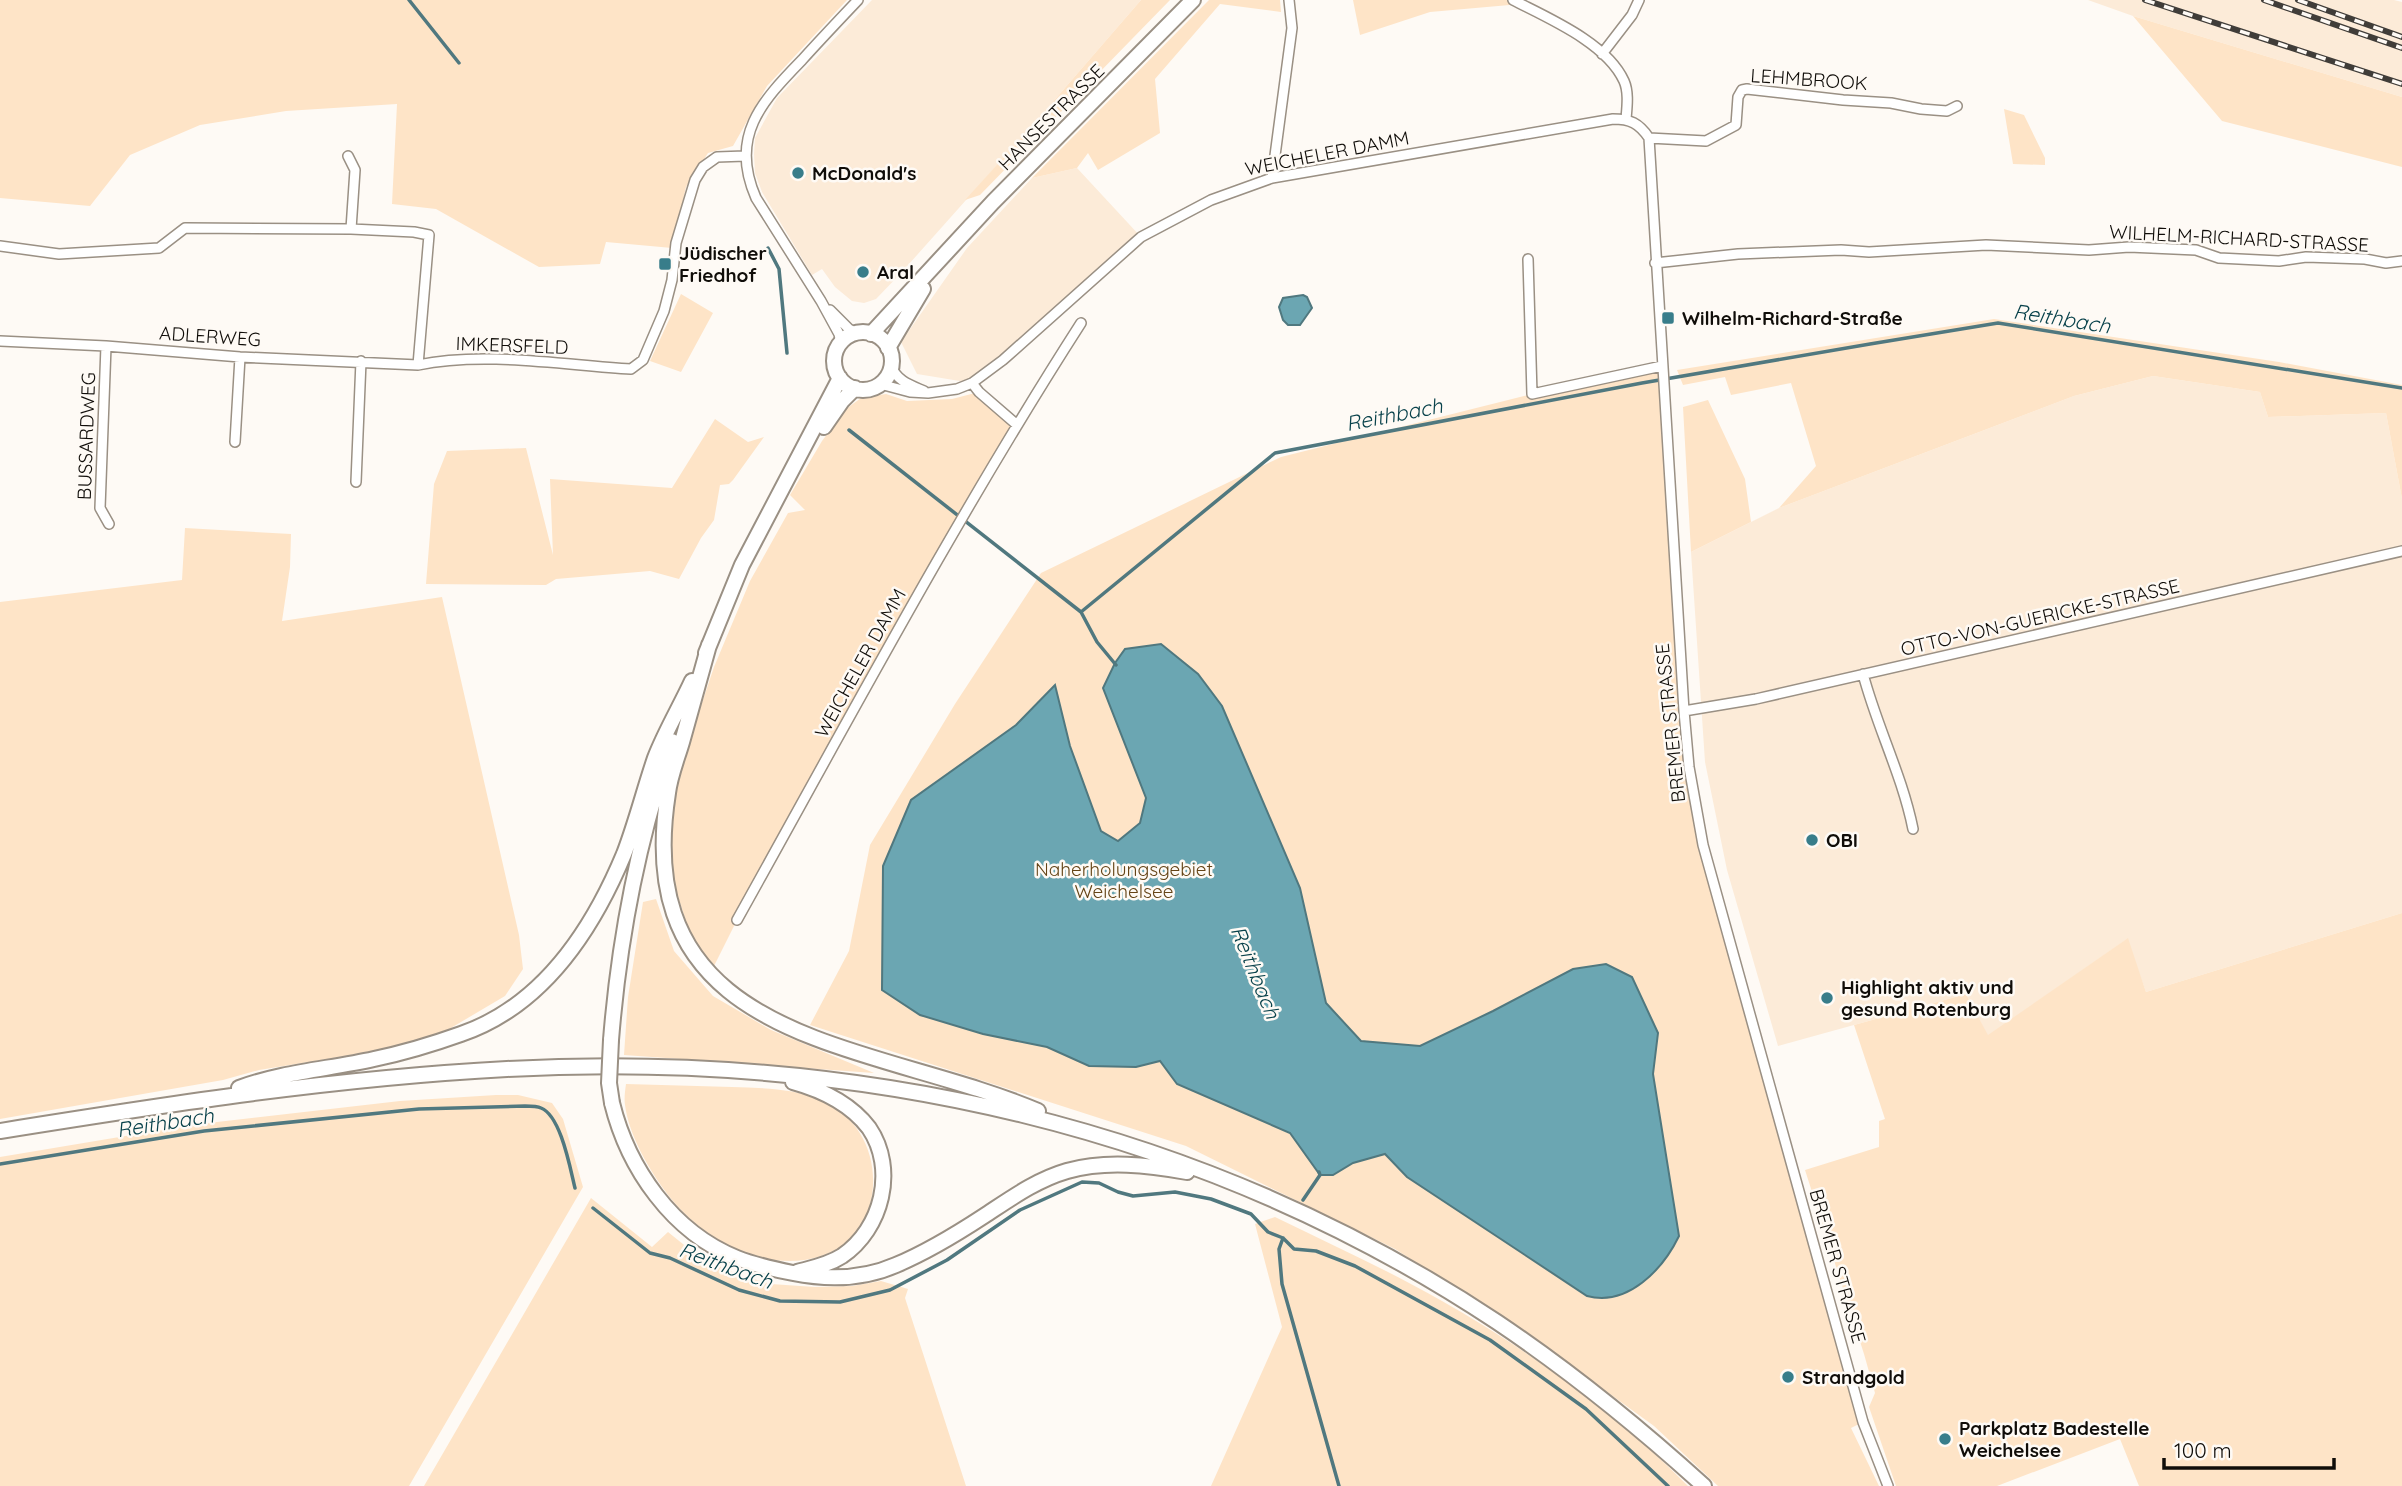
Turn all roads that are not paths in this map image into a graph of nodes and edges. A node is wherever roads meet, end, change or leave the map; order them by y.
1 (858, 0) edge
2 (1193, 0) edge
3 (1289, 0) edge
4 (1513, 0) edge
5 (1639, 0) edge
6 (1602, 54) junction
7 (1957, 106) dead end
8 (1626, 119) junction
9 (1648, 138) junction
10 (348, 156) dead end
11 (745, 156) junction
12 (1272, 178) junction
13 (351, 229) junction
14 (0, 246) edge
15 (1528, 259) dead end
16 (2402, 261) edge
17 (1655, 263) junction
18 (939, 264) junction
19 (821, 302) junction
20 (1081, 323) dead end
21 (864, 333) junction
22 (0, 341) edge
23 (841, 343) junction
24 (106, 346) junction
25 (888, 348) junction
26 (240, 357) junction
27 (361, 361) junction
28 (418, 365) junction
29 (891, 366) junction
30 (1662, 369) junction
31 (840, 378) junction
32 (972, 383) junction
33 (880, 384) junction
34 (855, 388) junction
35 (928, 393) junction
36 (1016, 424) junction
37 (235, 442) dead end
38 (792, 471) junction
39 (355, 482) dead end
40 (109, 524) dead end
41 (2402, 551) edge
42 (709, 645) junction
43 (1863, 674) junction
44 (1684, 711) junction
45 (1913, 829) dead end
46 (737, 920) dead end
47 (761, 1072) junction
48 (212, 1097) junction
49 (0, 1131) edge
50 (1085, 1131) junction
51 (1235, 1183) junction
52 (792, 1273) junction
53 (1704, 1486) edge
54 (1888, 1486) edge

1 - 11 street
2 - 18 main road, HANSESTRASSE
3 - 12 street
4 - 6 street
5 - 6 street
6 - 8 street
7 - 9 street, LEHMBROOK
8 - 9 street
8 - 12 street, WEICHELER DAMM
9 - 17 street, BREMER STRASSE
10 - 13 street
11 - 19 street
11 - 28 street, IMKERSFELD
12 - 32 street, WEICHELER DAMM
13 - 14 street
13 - 28 street
15 - 30 street
16 - 17 street, WILHELM-RICHARD-STRASSE
17 - 30 street, BREMER STRASSE
18 - 21 main road, HANSESTRASSE
18 - 25 main road, HANSESTRASSE
19 - 21 street
19 - 23 street
20 - 36 street, WEICHELER DAMM
21 - 23 main road
21 - 25 main road
22 - 24 street, ADLERWEG
23 - 31 main road
24 - 26 street, ADLERWEG
24 - 40 street, BUSSARDWEG
25 - 29 main road
26 - 27 street, ADLERWEG
26 - 37 street
27 - 28 street, ADLERWEG
27 - 39 street
29 - 33 main road
29 - 35 street
30 - 44 street, BREMER STRASSE
31 - 34 main road
31 - 38 main road
32 - 35 street, WEICHELER DAMM
32 - 36 street
33 - 34 main road
33 - 35 street, WEICHELER DAMM
34 - 38 main road
36 - 46 street, WEICHELER DAMM
38 - 42 main road
41 - 43 street, OTTO-VON-GUERICKE-STRASSE
42 - 48 main road
42 - 50 main road
42 - 52 main road, bridge
43 - 44 street, OTTO-VON-GUERICKE-STRASSE
43 - 45 street
44 - 54 street, BREMER STRASSE
47 - 48 main road
47 - 50 main road
47 - 52 main road
48 - 49 main road
50 - 51 main road
51 - 52 main road
51 - 53 main road

